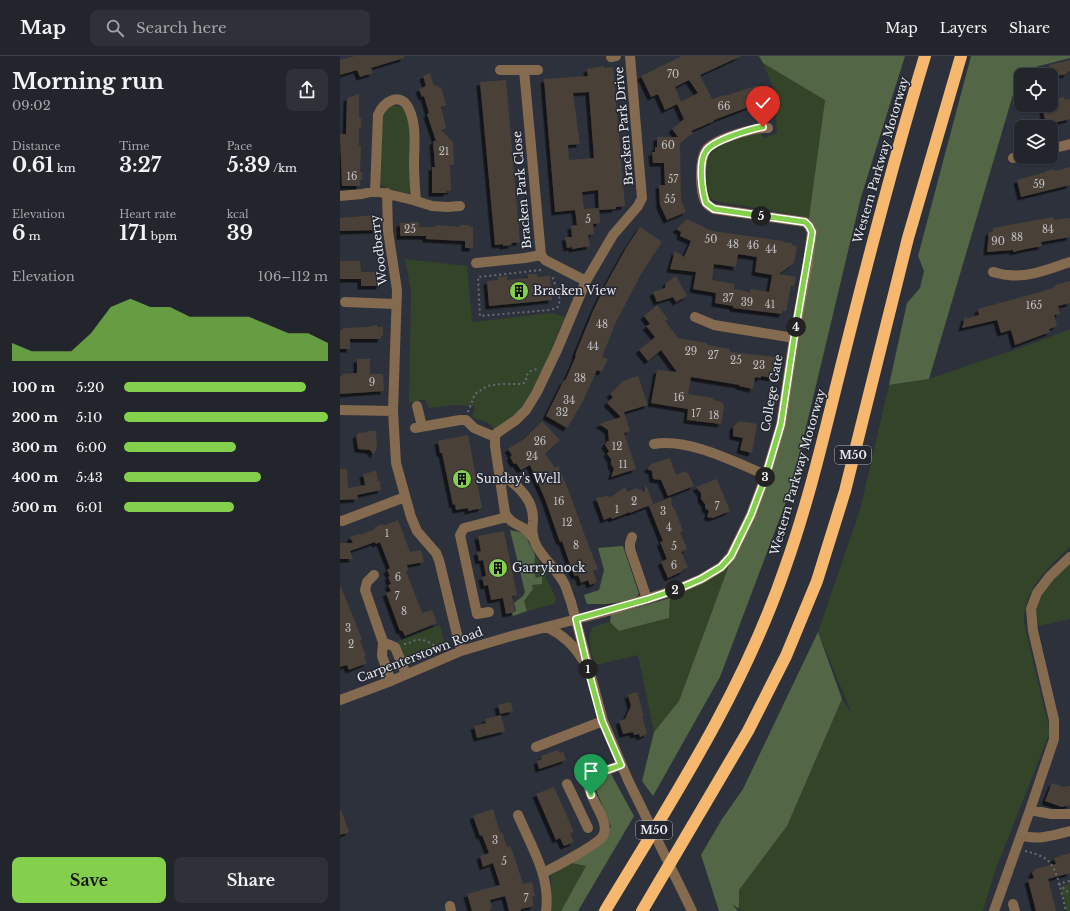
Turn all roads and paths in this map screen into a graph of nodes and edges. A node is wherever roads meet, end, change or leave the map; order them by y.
1 (630, 56) edge
2 (925, 56) edge
3 (961, 56) edge
4 (500, 70) dead end
5 (524, 70) junction
6 (538, 70) dead end
7 (768, 128) dead end
8 (1070, 144) edge
9 (1058, 147) edge
10 (375, 191) junction
11 (387, 193) junction
12 (340, 196) edge
13 (416, 201) junction
14 (460, 206) dead end
15 (541, 255) junction
16 (1070, 262) edge
17 (476, 263) dead end
18 (545, 269) dead end
19 (552, 272) dead end
20 (993, 272) dead end
21 (586, 281) junction
22 (345, 302) dead end
23 (396, 304) junction
24 (695, 317) dead end
25 (794, 338) junction
26 (540, 365) dead end
27 (417, 406) dead end
28 (340, 410) edge
29 (393, 411) junction
30 (466, 420) junction
31 (495, 437) junction
32 (654, 444) dead end
33 (766, 475) junction
34 (501, 484) junction
35 (405, 497) junction
36 (507, 518) junction
37 (342, 521) dead end
38 (532, 537) junction
39 (632, 537) dead end
40 (1070, 557) edge
41 (374, 575) dead end
42 (648, 599) junction
43 (489, 612) dead end
44 (576, 619) junction
45 (547, 627) junction
46 (383, 642) junction
47 (395, 647) junction
48 (461, 651) junction
49 (441, 659) junction
50 (588, 669) junction
51 (406, 674) junction
52 (391, 681) junction
53 (340, 700) edge
54 (602, 721) junction
55 (536, 747) dead end
56 (621, 765) junction
57 (567, 784) dead end
58 (591, 795) junction
59 (576, 802) junction
60 (1030, 810) junction
61 (1070, 814) edge
62 (518, 815) dead end
63 (588, 828) dead end
64 (1070, 831) edge
65 (1021, 835) junction
66 (1016, 849) junction
67 (544, 873) junction
68 (1070, 881) edge
69 (1058, 884) junction
70 (1070, 894) edge
71 (644, 908) edge
72 (546, 911) edge
73 (605, 911) edge
74 (692, 911) edge
75 (994, 911) edge
76 (1066, 911) edge

1 - 21 street, Bracken Park Drive
2 - 73 highway, Western Parkway Motorway / M50
3 - 71 highway, M50
4 - 5 street
5 - 6 street
5 - 15 street, Bracken Park Close
7 - 25 street, College Gate
8 - 9 street
10 - 11 street
10 - 12 street
10 - 13 street
11 - 13 street
11 - 23 street, Woodberry
13 - 14 street
15 - 17 street
15 - 21 street, Bracken Park Close
16 - 20 street
18 - 19 path
21 - 31 street, Bracken Park Drive
22 - 23 street, Woodberry
23 - 29 street, Woodberry
24 - 25 street
25 - 33 street, College Gate
26 - 30 path
27 - 30 street
28 - 29 street
29 - 35 street, Woodberry
30 - 31 street
31 - 34 street
32 - 33 street
33 - 42 street, College Gate
34 - 36 street
34 - 38 street
35 - 37 street
35 - 48 street, Woodberry
36 - 38 street
36 - 43 street
38 - 44 street
39 - 42 street
40 - 60 street
41 - 46 street
42 - 44 street, College Gate
44 - 45 street, Carpenterstown Road
44 - 50 street
45 - 48 street, Carpenterstown Road
45 - 50 street
46 - 47 street
46 - 52 street
47 - 49 path
47 - 51 street
48 - 49 street, Carpenterstown Road
49 - 51 street, Carpenterstown Road
50 - 54 street
51 - 52 street, Carpenterstown Road
52 - 53 street, Carpenterstown Road
54 - 55 street
54 - 56 street
56 - 58 street
56 - 74 street
57 - 59 street
58 - 59 street
58 - 67 street
59 - 63 street
60 - 61 street
60 - 65 street
62 - 67 street
64 - 65 street
65 - 66 street
66 - 69 path
66 - 75 street
67 - 72 street
68 - 69 path
69 - 70 path
69 - 76 path

